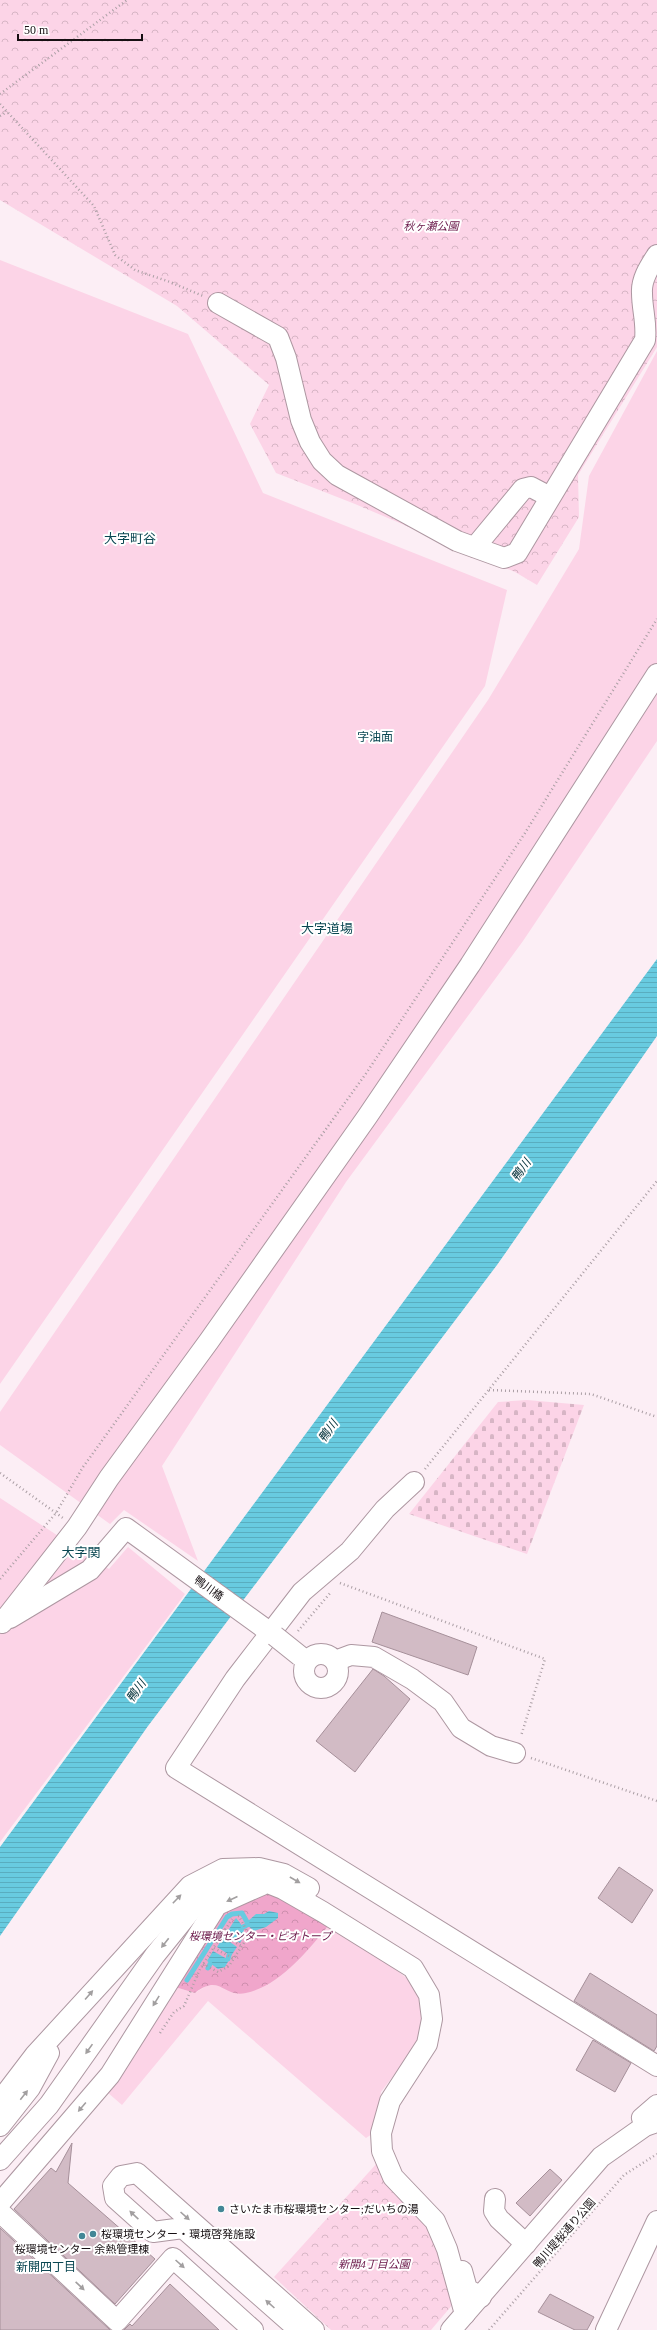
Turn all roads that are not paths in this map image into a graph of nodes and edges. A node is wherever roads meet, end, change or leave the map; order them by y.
1 (657, 255) edge
2 (218, 303) road end
3 (550, 497) junction
4 (475, 547) junction
5 (657, 674) edge
6 (414, 1482) dead end
7 (1, 1624) edge
8 (270, 1633) junction
9 (304, 1659) junction
10 (335, 1662) junction
11 (515, 1753) road end
12 (268, 1883) junction
13 (64, 2025) junction
14 (657, 2066) edge
15 (0, 2100) edge
16 (657, 2105) edge
17 (651, 2124) edge
18 (0, 2126) edge
19 (0, 2160) edge
20 (495, 2199) dead end
21 (0, 2203) edge
22 (0, 2212) edge
23 (657, 2221) edge
24 (526, 2244) junction
25 (481, 2297) junction
26 (465, 2314) junction
27 (253, 2330) edge
28 (299, 2330) edge
29 (314, 2330) edge
30 (451, 2330) edge
31 (606, 2330) edge

1 - 3 street
2 - 4 street
3 - 4 street
3 - 4 street
5 - 7 street
6 - 8 street
7 - 8 street, 鴨川橋
8 - 9 street, 鴨川橋, bridge
8 - 14 street
9 - 10 street
9 - 10 street
10 - 11 street
12 -> 19 street
12 -> 21 street
12 - 26 street
13 - 15 street
18 -> 13 street
13 -> 25 street
16 - 17 street
17 - 24 street
20 - 24 street
22 -> 27 street
23 - 31 street
24 - 25 street
25 - 26 street
26 - 30 street
28 -> 29 street

